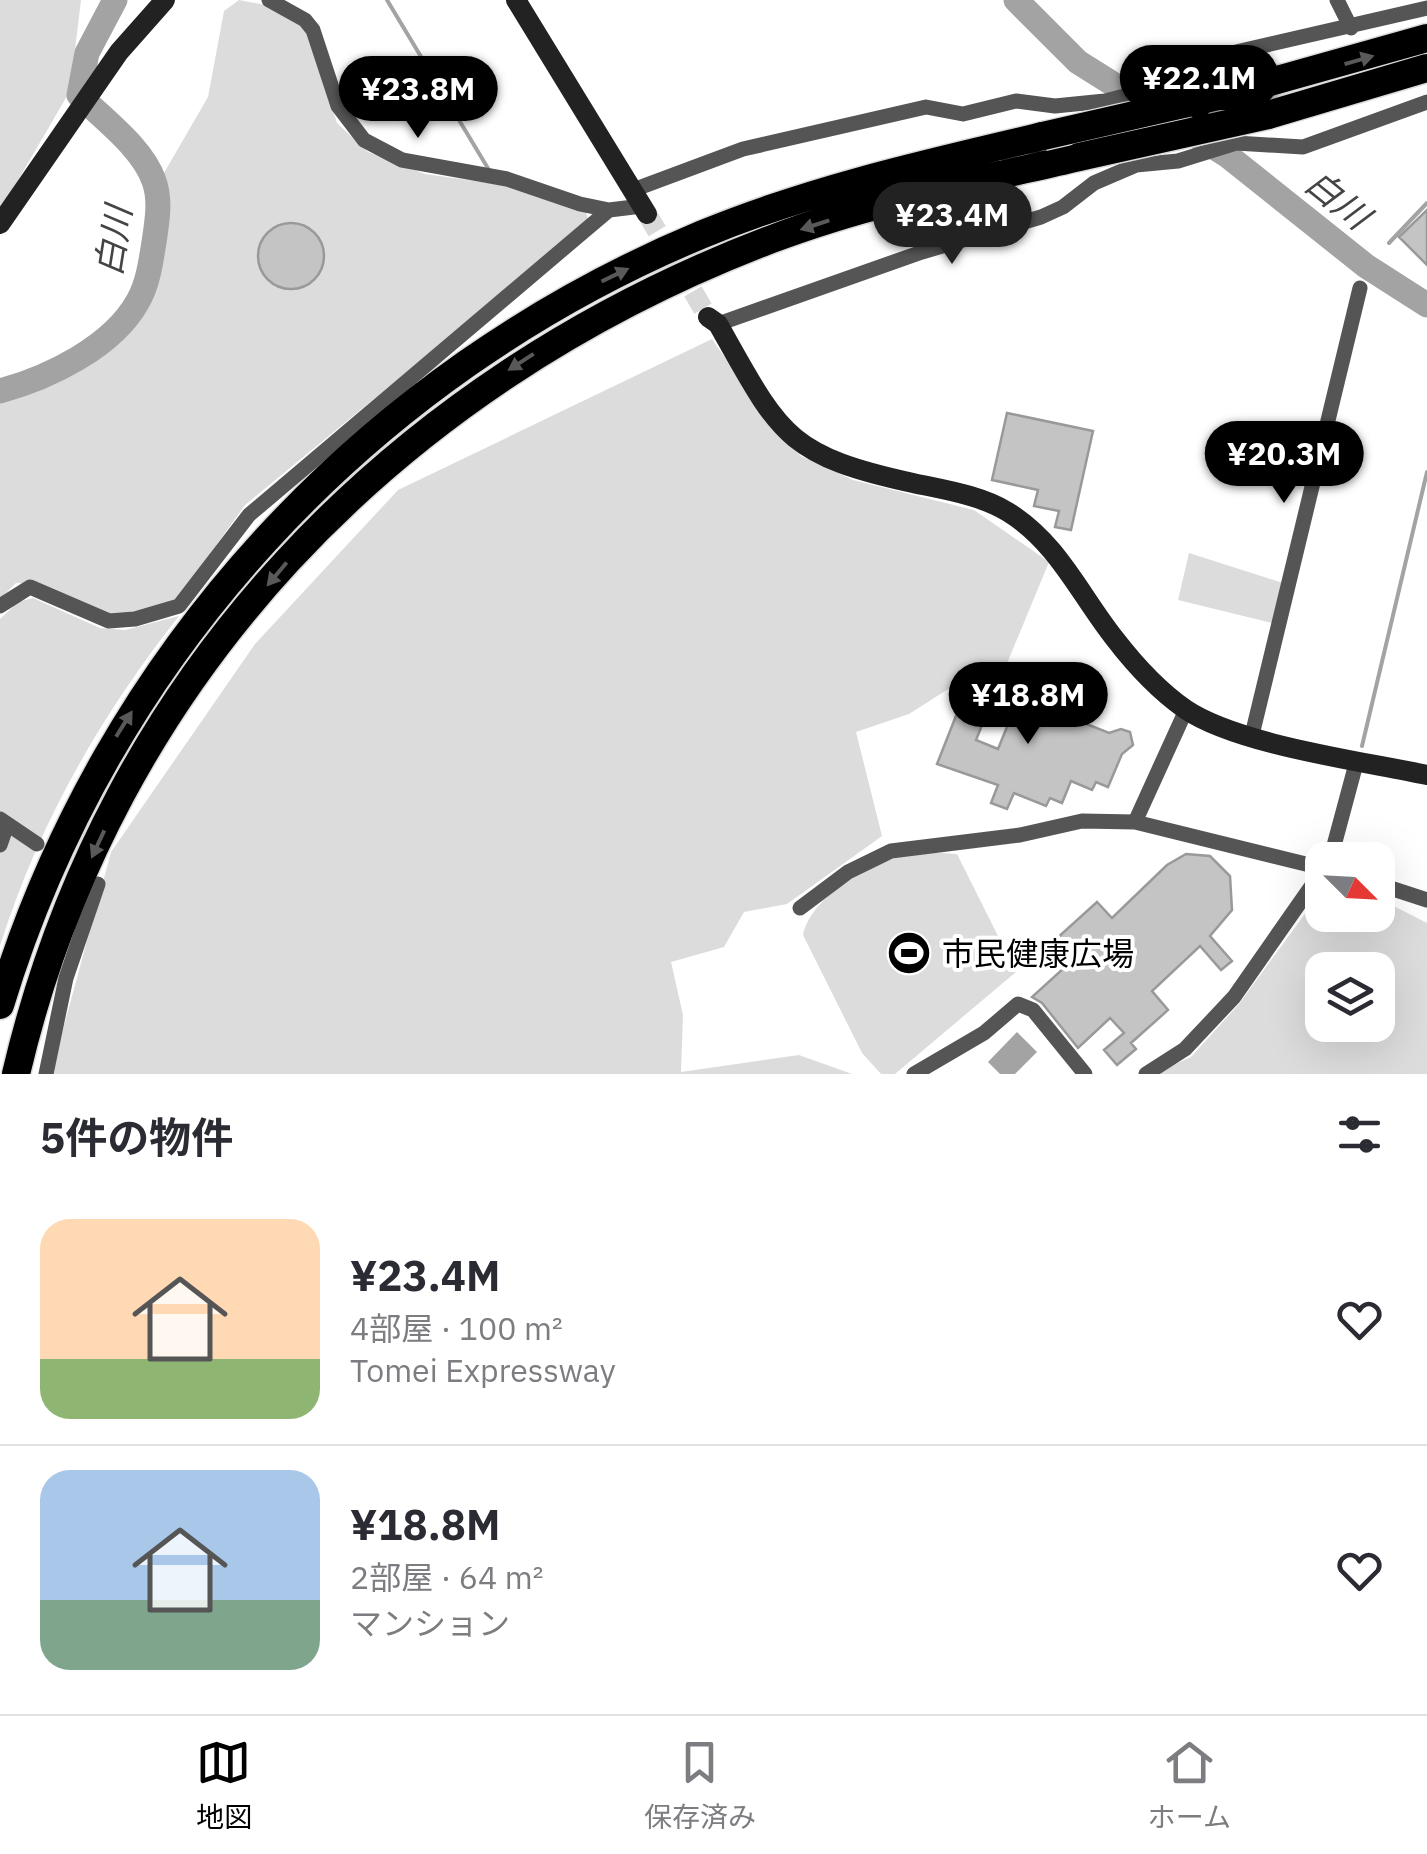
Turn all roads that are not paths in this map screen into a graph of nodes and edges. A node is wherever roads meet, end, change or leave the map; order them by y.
1 (165, 0) edge
2 (269, 0) edge
3 (516, 0) edge
4 (1337, 0) edge
5 (1427, 8) edge
6 (1351, 28) junction
7 (1427, 38) edge
8 (1427, 68) edge
9 (1179, 82) junction
10 (1427, 102) edge
11 (1242, 144) junction
12 (641, 203) junction
13 (608, 210) junction
14 (0, 224) edge
15 (1360, 288) dead end
16 (713, 321) joint
17 (0, 606) edge
18 (1186, 710) junction
19 (1252, 735) junction
20 (1356, 760) junction
21 (1427, 774) edge
22 (3, 822) edge
23 (1135, 822) junction
24 (1335, 842) edge
25 (38, 844) dead end
26 (0, 845) edge
27 (1305, 870) edge
28 (98, 884) dead end
29 (1395, 890) edge
30 (1305, 894) edge
31 (1427, 900) edge
32 (800, 908) dead end
33 (0, 1005) edge
34 (16, 1074) edge
35 (46, 1074) edge
36 (914, 1074) edge
37 (1085, 1074) edge
38 (1146, 1074) edge

1 - 14 street
2 - 13 street
3 - 12 street
4 - 6 street
5 - 6 street
6 - 9 street
33 -> 7 highway, bridge
8 -> 34 highway, bridge
9 - 11 street
9 - 12 street
10 - 11 street
11 - 16 street
12 - 13 street
13 - 17 street
15 - 19 street
16 - 18 street
18 - 19 street
18 - 23 street
19 - 20 street
20 - 21 street
20 - 24 street
22 - 25 street
22 - 26 street
23 - 27 street
23 - 32 street
28 - 35 street
29 - 31 street
30 - 38 street
36 - 37 street

